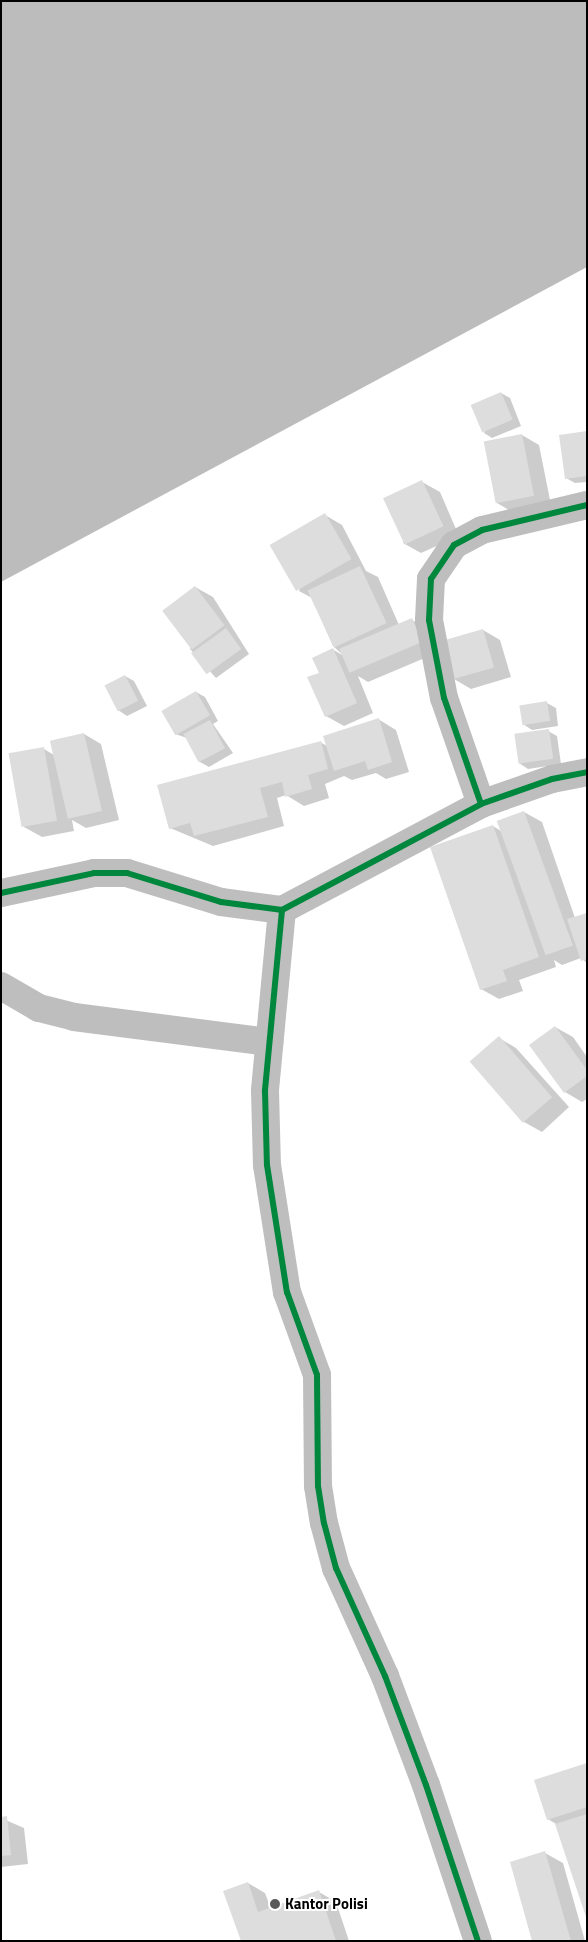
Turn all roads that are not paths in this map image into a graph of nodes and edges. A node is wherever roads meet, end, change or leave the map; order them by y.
1 (587, 505) edge
2 (587, 772) edge
3 (481, 804) junction
4 (1, 893) edge
5 (282, 910) junction
6 (1, 986) edge
7 (269, 1042) junction
8 (478, 1941) edge

1 - 3 street
2 - 3 street
3 - 5 street
4 - 5 street
5 - 7 street
6 - 7 street
7 - 8 street

